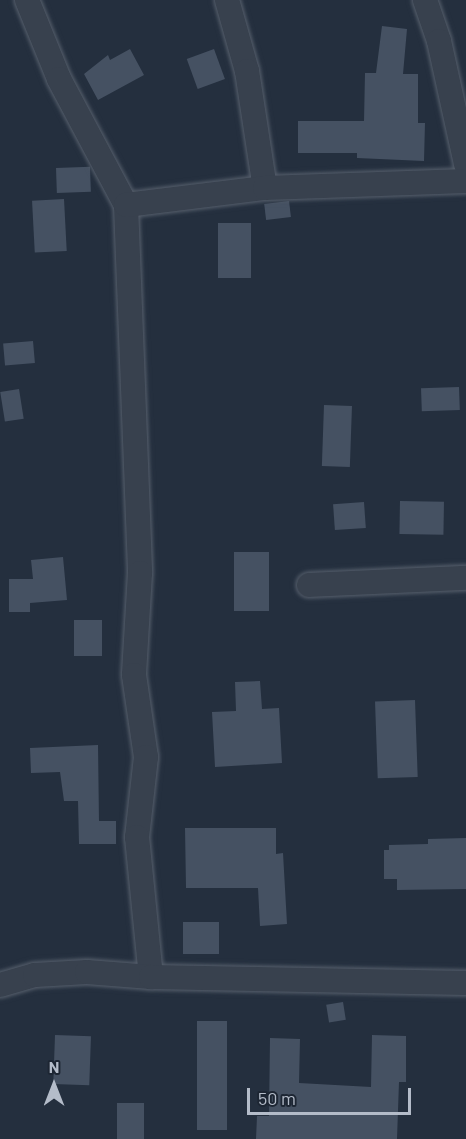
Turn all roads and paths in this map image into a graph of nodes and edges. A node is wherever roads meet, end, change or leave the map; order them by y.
1 (27, 0) edge
2 (227, 0) edge
3 (425, 0) edge
4 (466, 164) edge
5 (466, 181) edge
6 (265, 188) junction
7 (126, 205) junction
8 (466, 578) edge
9 (309, 585) dead end
10 (151, 977) junction
11 (466, 983) edge
12 (0, 985) edge

1 - 7 street
2 - 6 street
3 - 4 street
5 - 6 street
6 - 7 street
7 - 10 street
8 - 9 street
10 - 11 street
10 - 12 street

